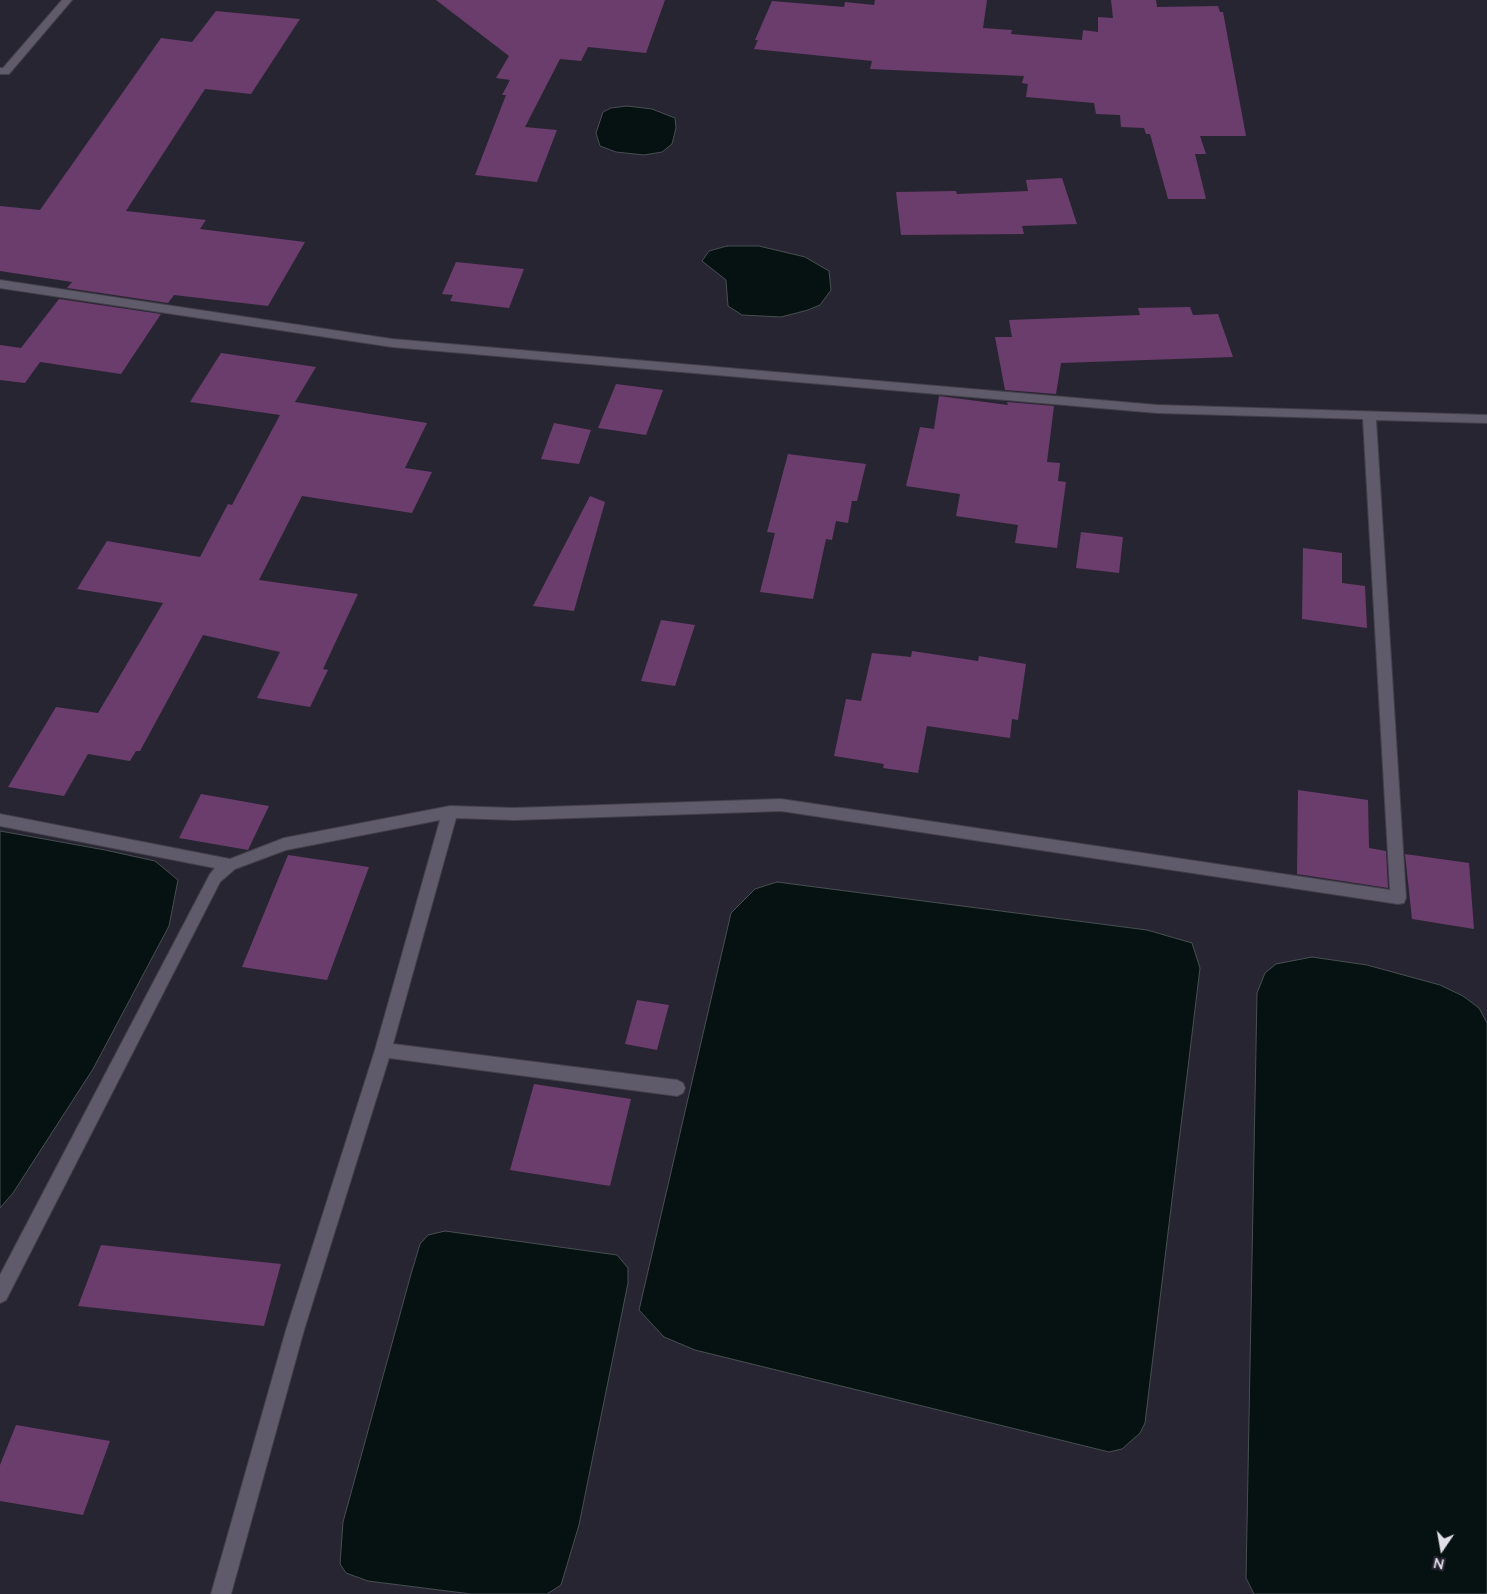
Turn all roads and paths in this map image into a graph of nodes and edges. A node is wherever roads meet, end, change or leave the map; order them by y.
1 (67, 0) edge
2 (0, 71) edge
3 (0, 284) edge
4 (1369, 415) junction
5 (1487, 419) edge
6 (450, 812) junction
7 (0, 820) edge
8 (230, 865) junction
9 (383, 1050) junction
10 (677, 1088) dead end
11 (0, 1294) edge
12 (221, 1594) edge

1 - 2 street
3 - 4 street
4 - 5 street
4 - 6 street
6 - 8 street
6 - 9 street
7 - 8 street
8 - 11 street
9 - 10 street
9 - 12 street

